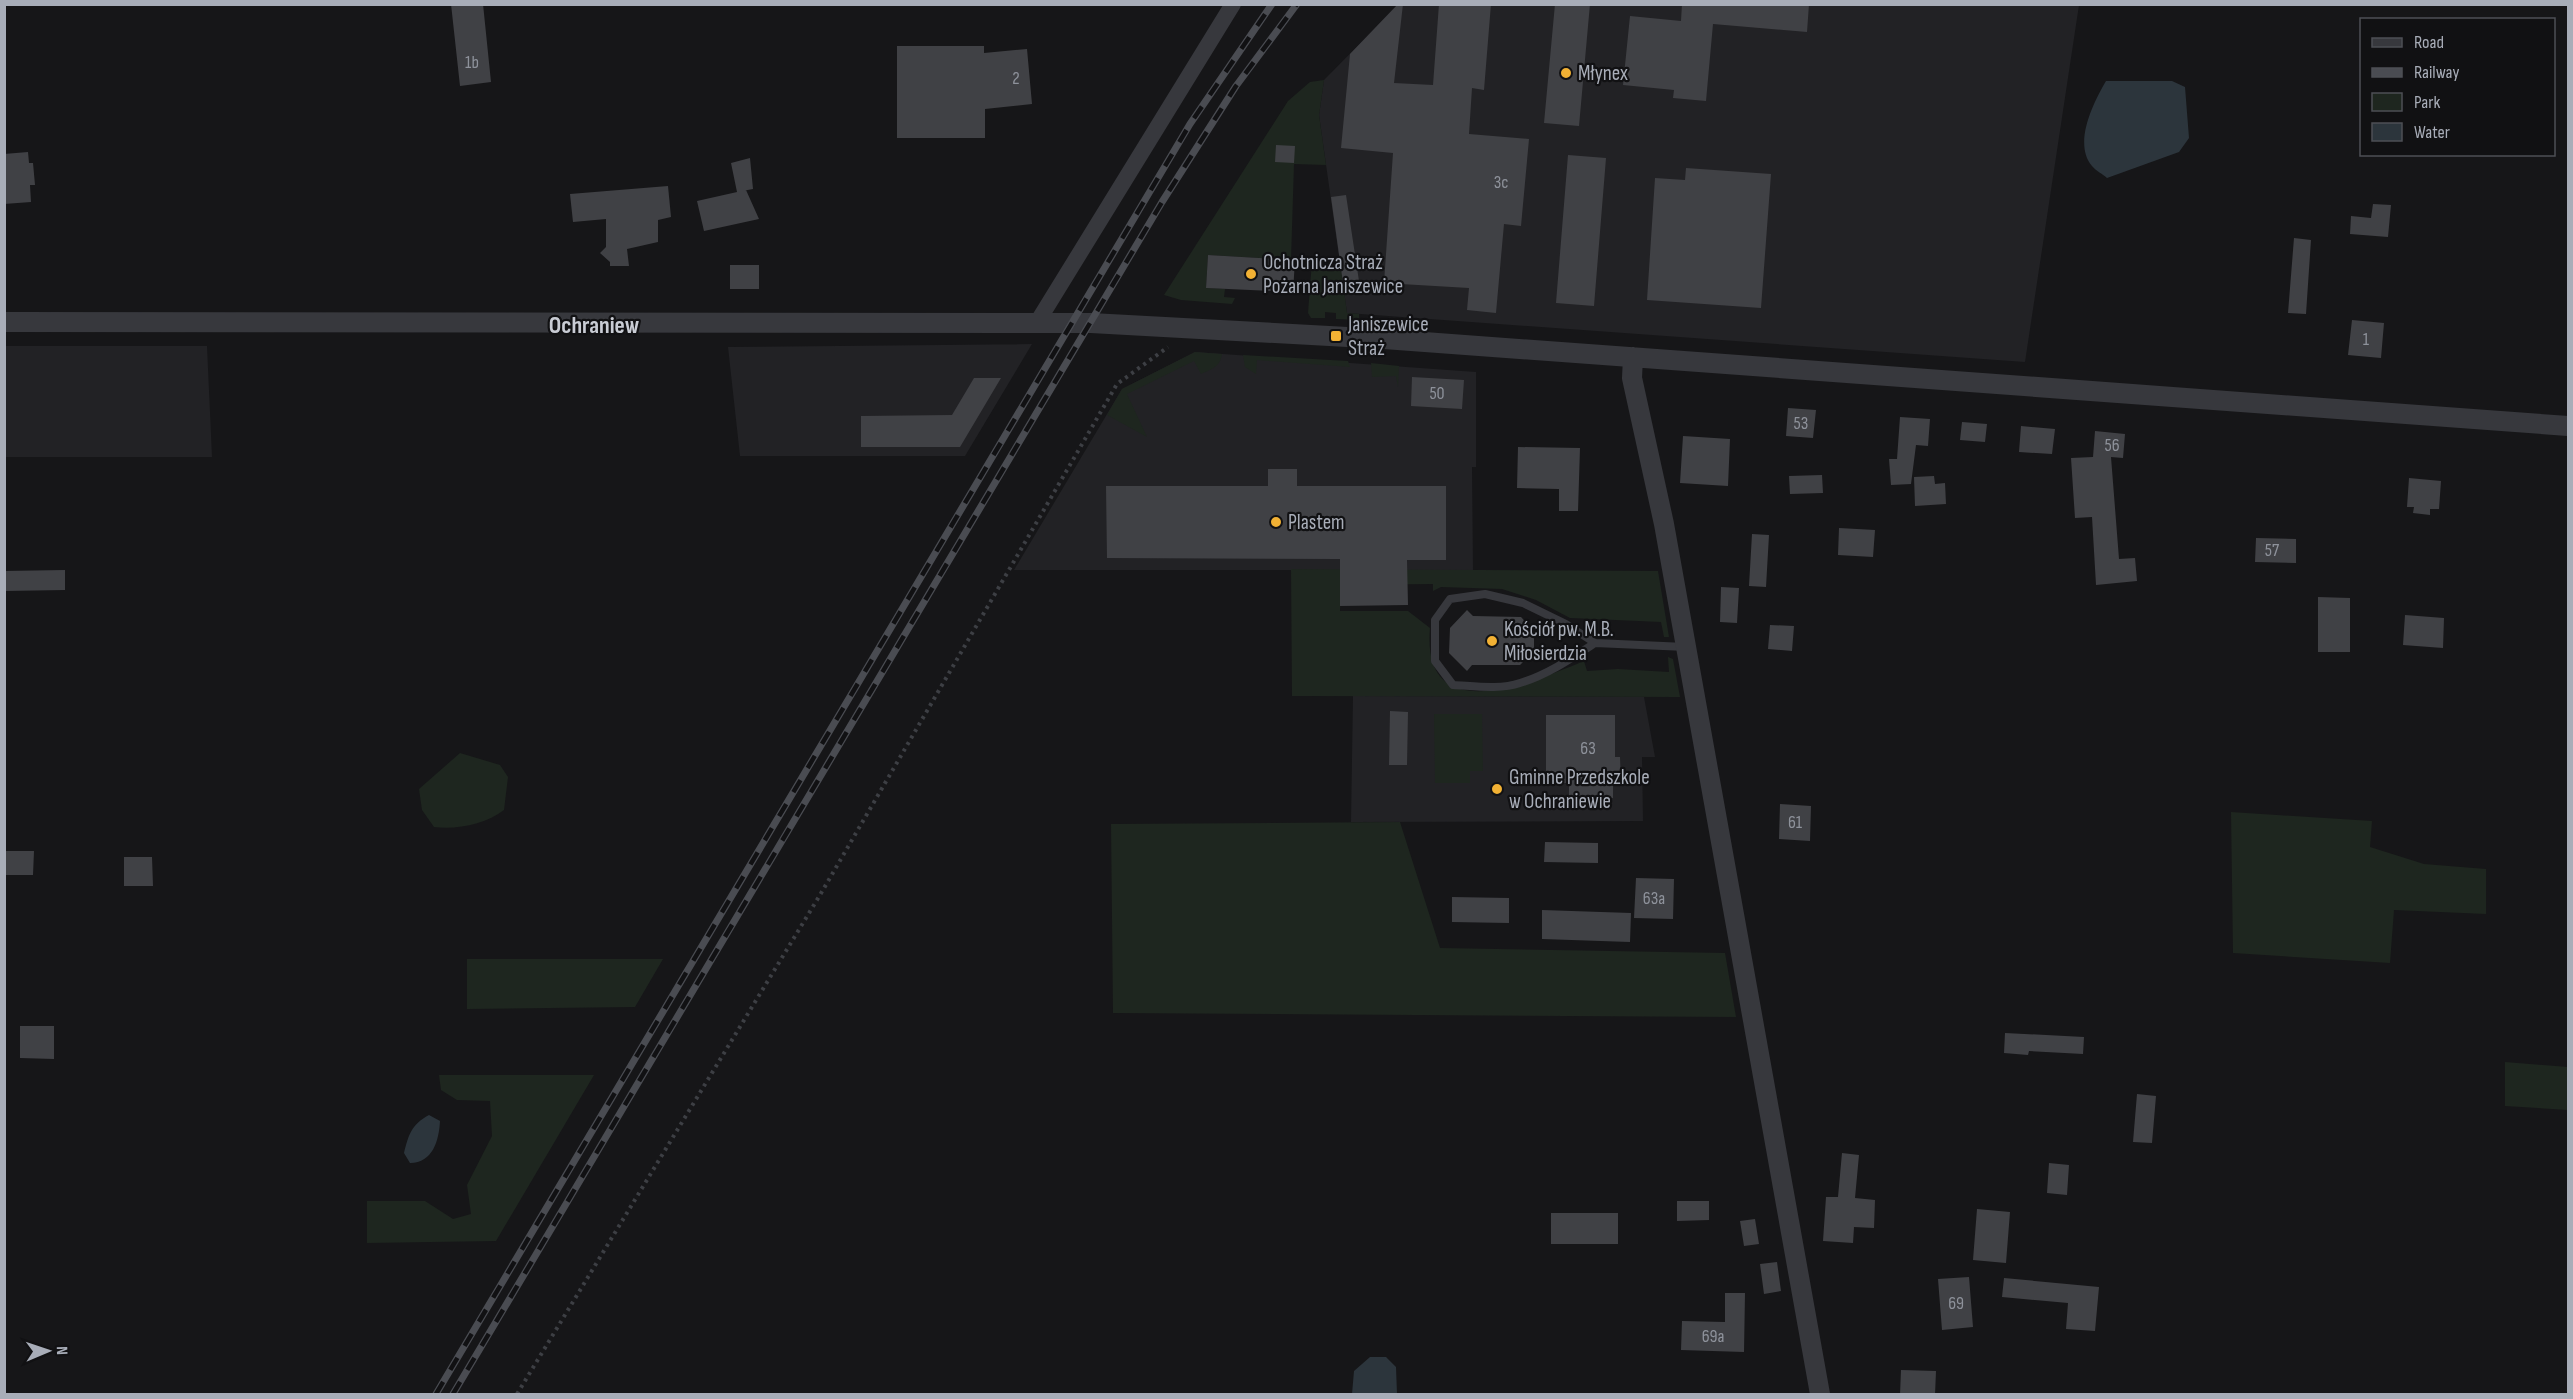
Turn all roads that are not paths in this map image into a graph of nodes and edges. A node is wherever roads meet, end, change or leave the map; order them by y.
1 (1233, 4) edge
2 (1038, 321) junction
3 (4, 322) edge
4 (1633, 357) junction
5 (2568, 426) edge
6 (1595, 643) junction
7 (1686, 647) junction
8 (1820, 1395) edge

1 - 2 street
2 - 3 street
2 - 4 street
4 - 5 street
4 - 7 street
6 - 6 lane
6 - 7 lane
7 - 8 street

